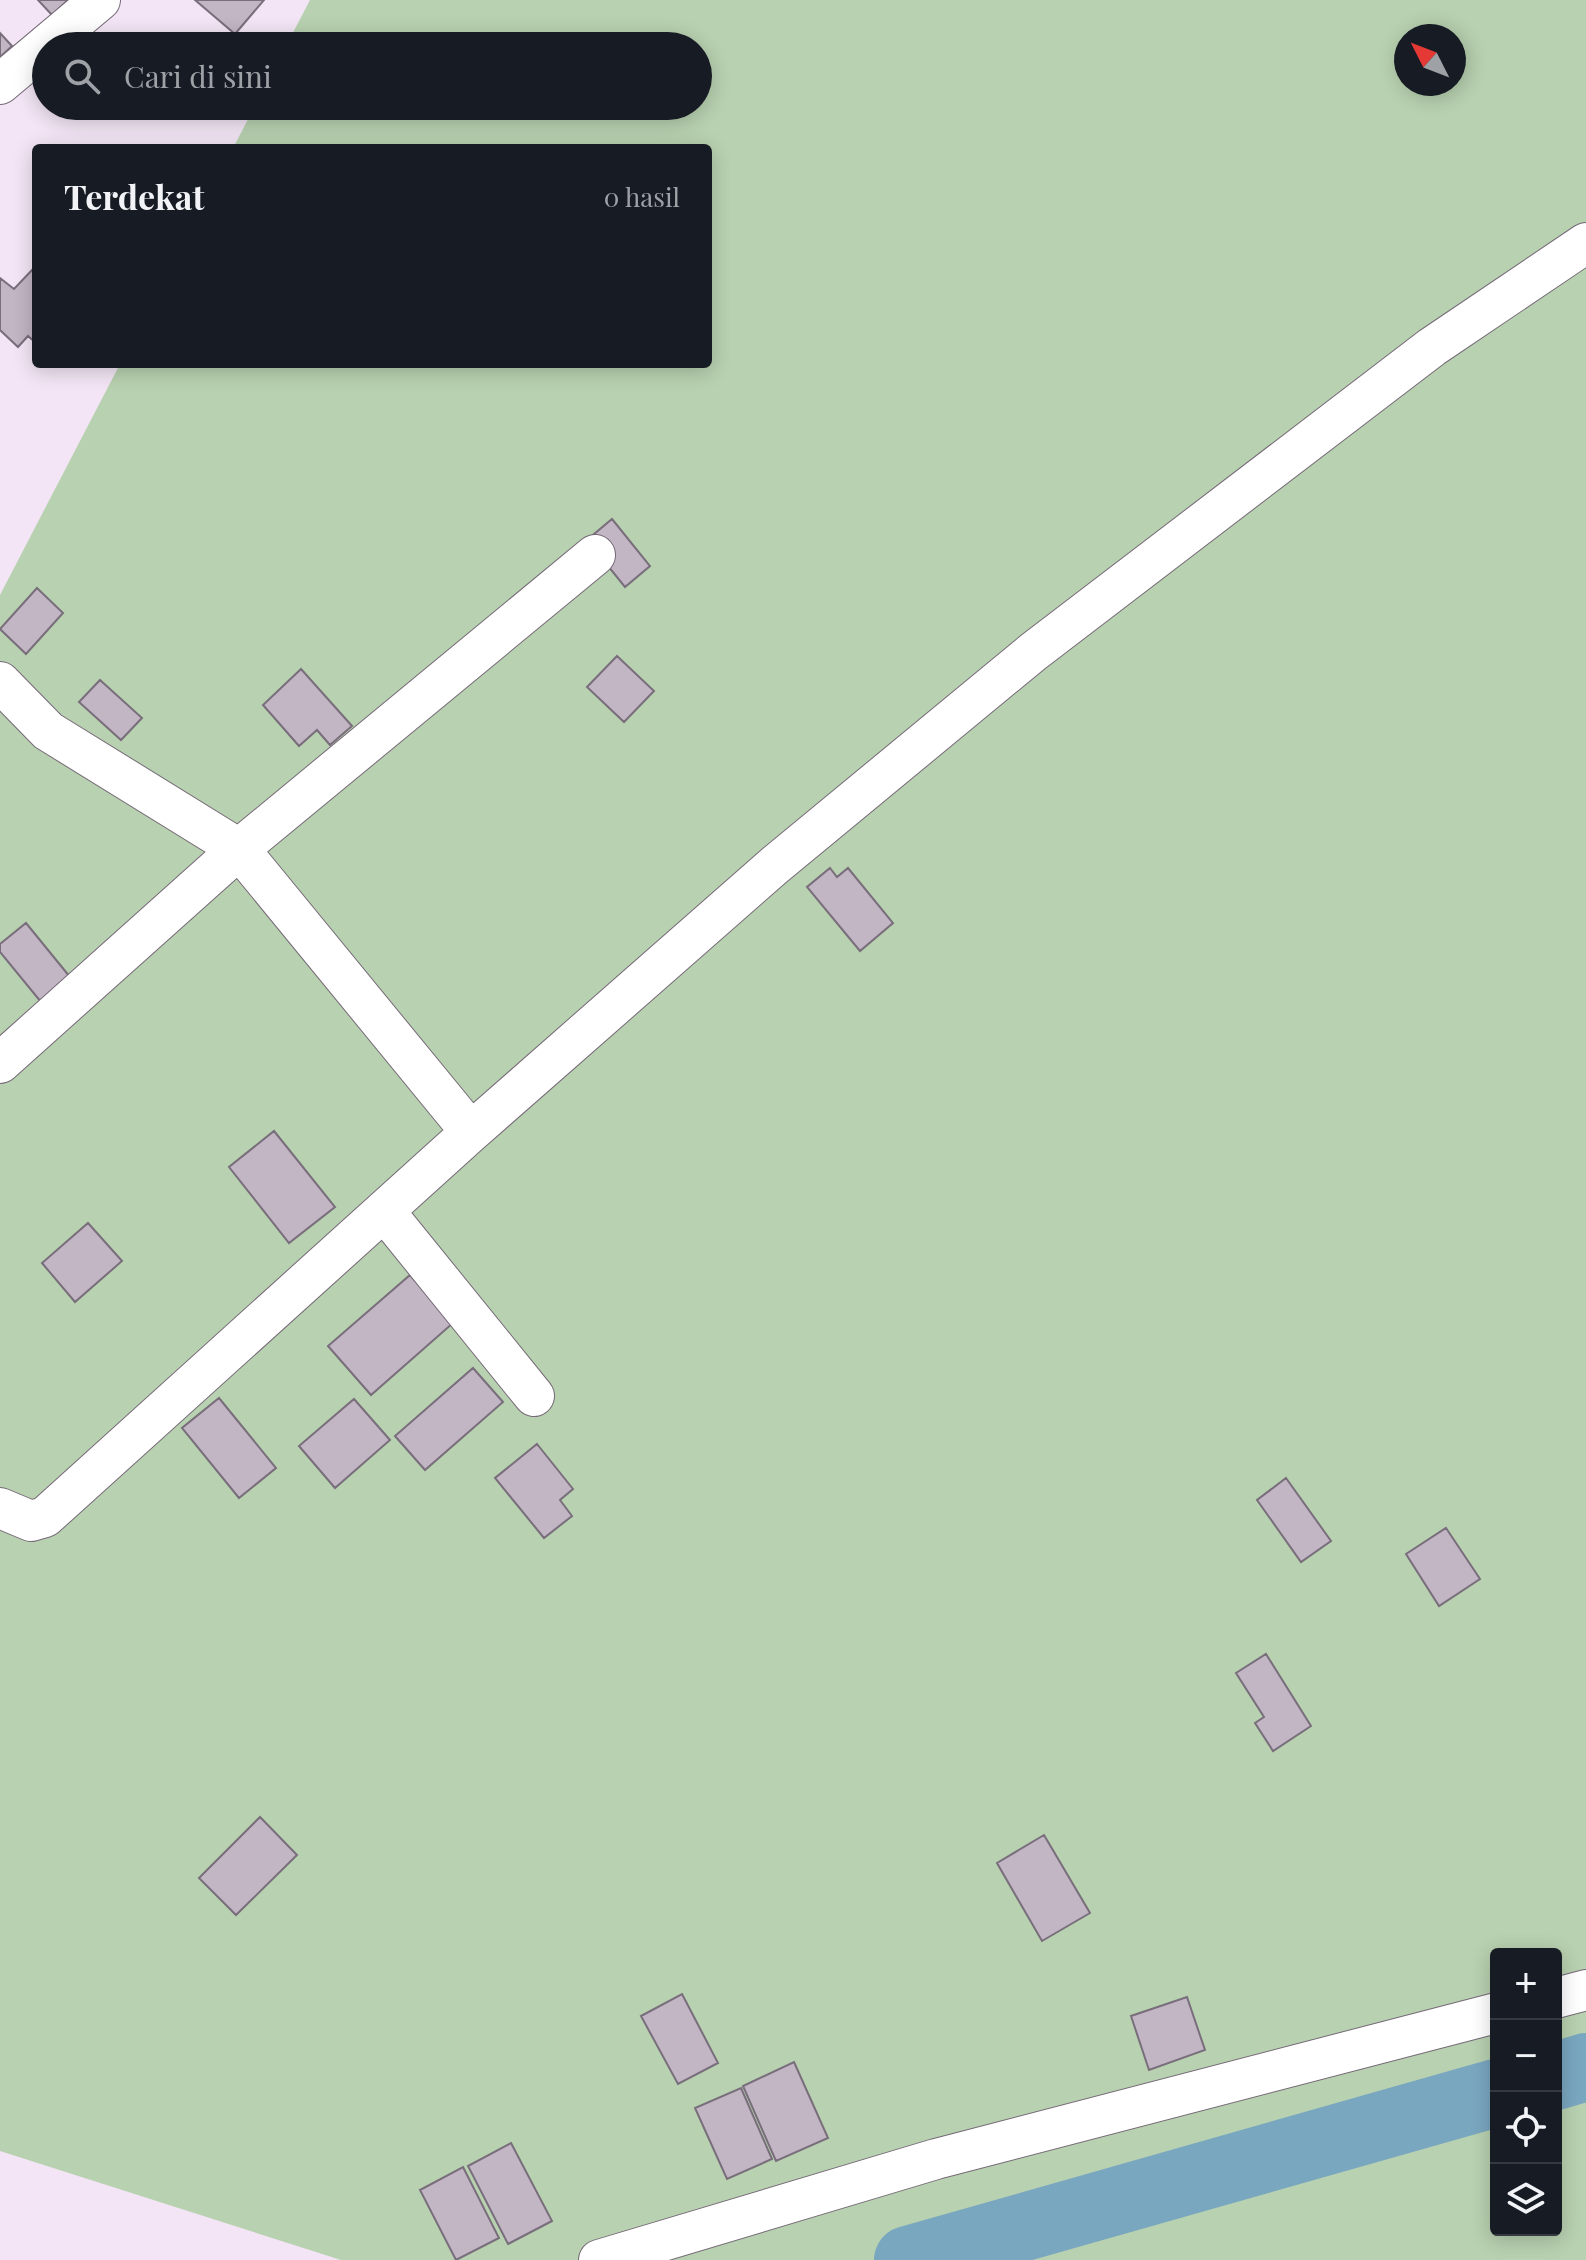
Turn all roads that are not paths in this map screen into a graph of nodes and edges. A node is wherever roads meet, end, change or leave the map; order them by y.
1 (100, 0) edge
2 (62, 32) edge
3 (32, 57) edge
4 (0, 84) edge
5 (1586, 243) edge
6 (595, 555) dead end
7 (0, 682) edge
8 (239, 849) junction
9 (0, 1063) edge
10 (471, 1132) junction
11 (385, 1212) junction
12 (534, 1396) dead end
13 (0, 1508) edge
14 (1586, 1990) edge
15 (1562, 1996) edge
16 (1490, 2015) edge
17 (599, 2260) edge

1 - 2 street
3 - 4 street
5 - 10 street
6 - 8 street
7 - 8 street
8 - 9 street
8 - 10 street
10 - 11 street
11 - 12 street
11 - 13 street
14 - 15 street
16 - 17 street

